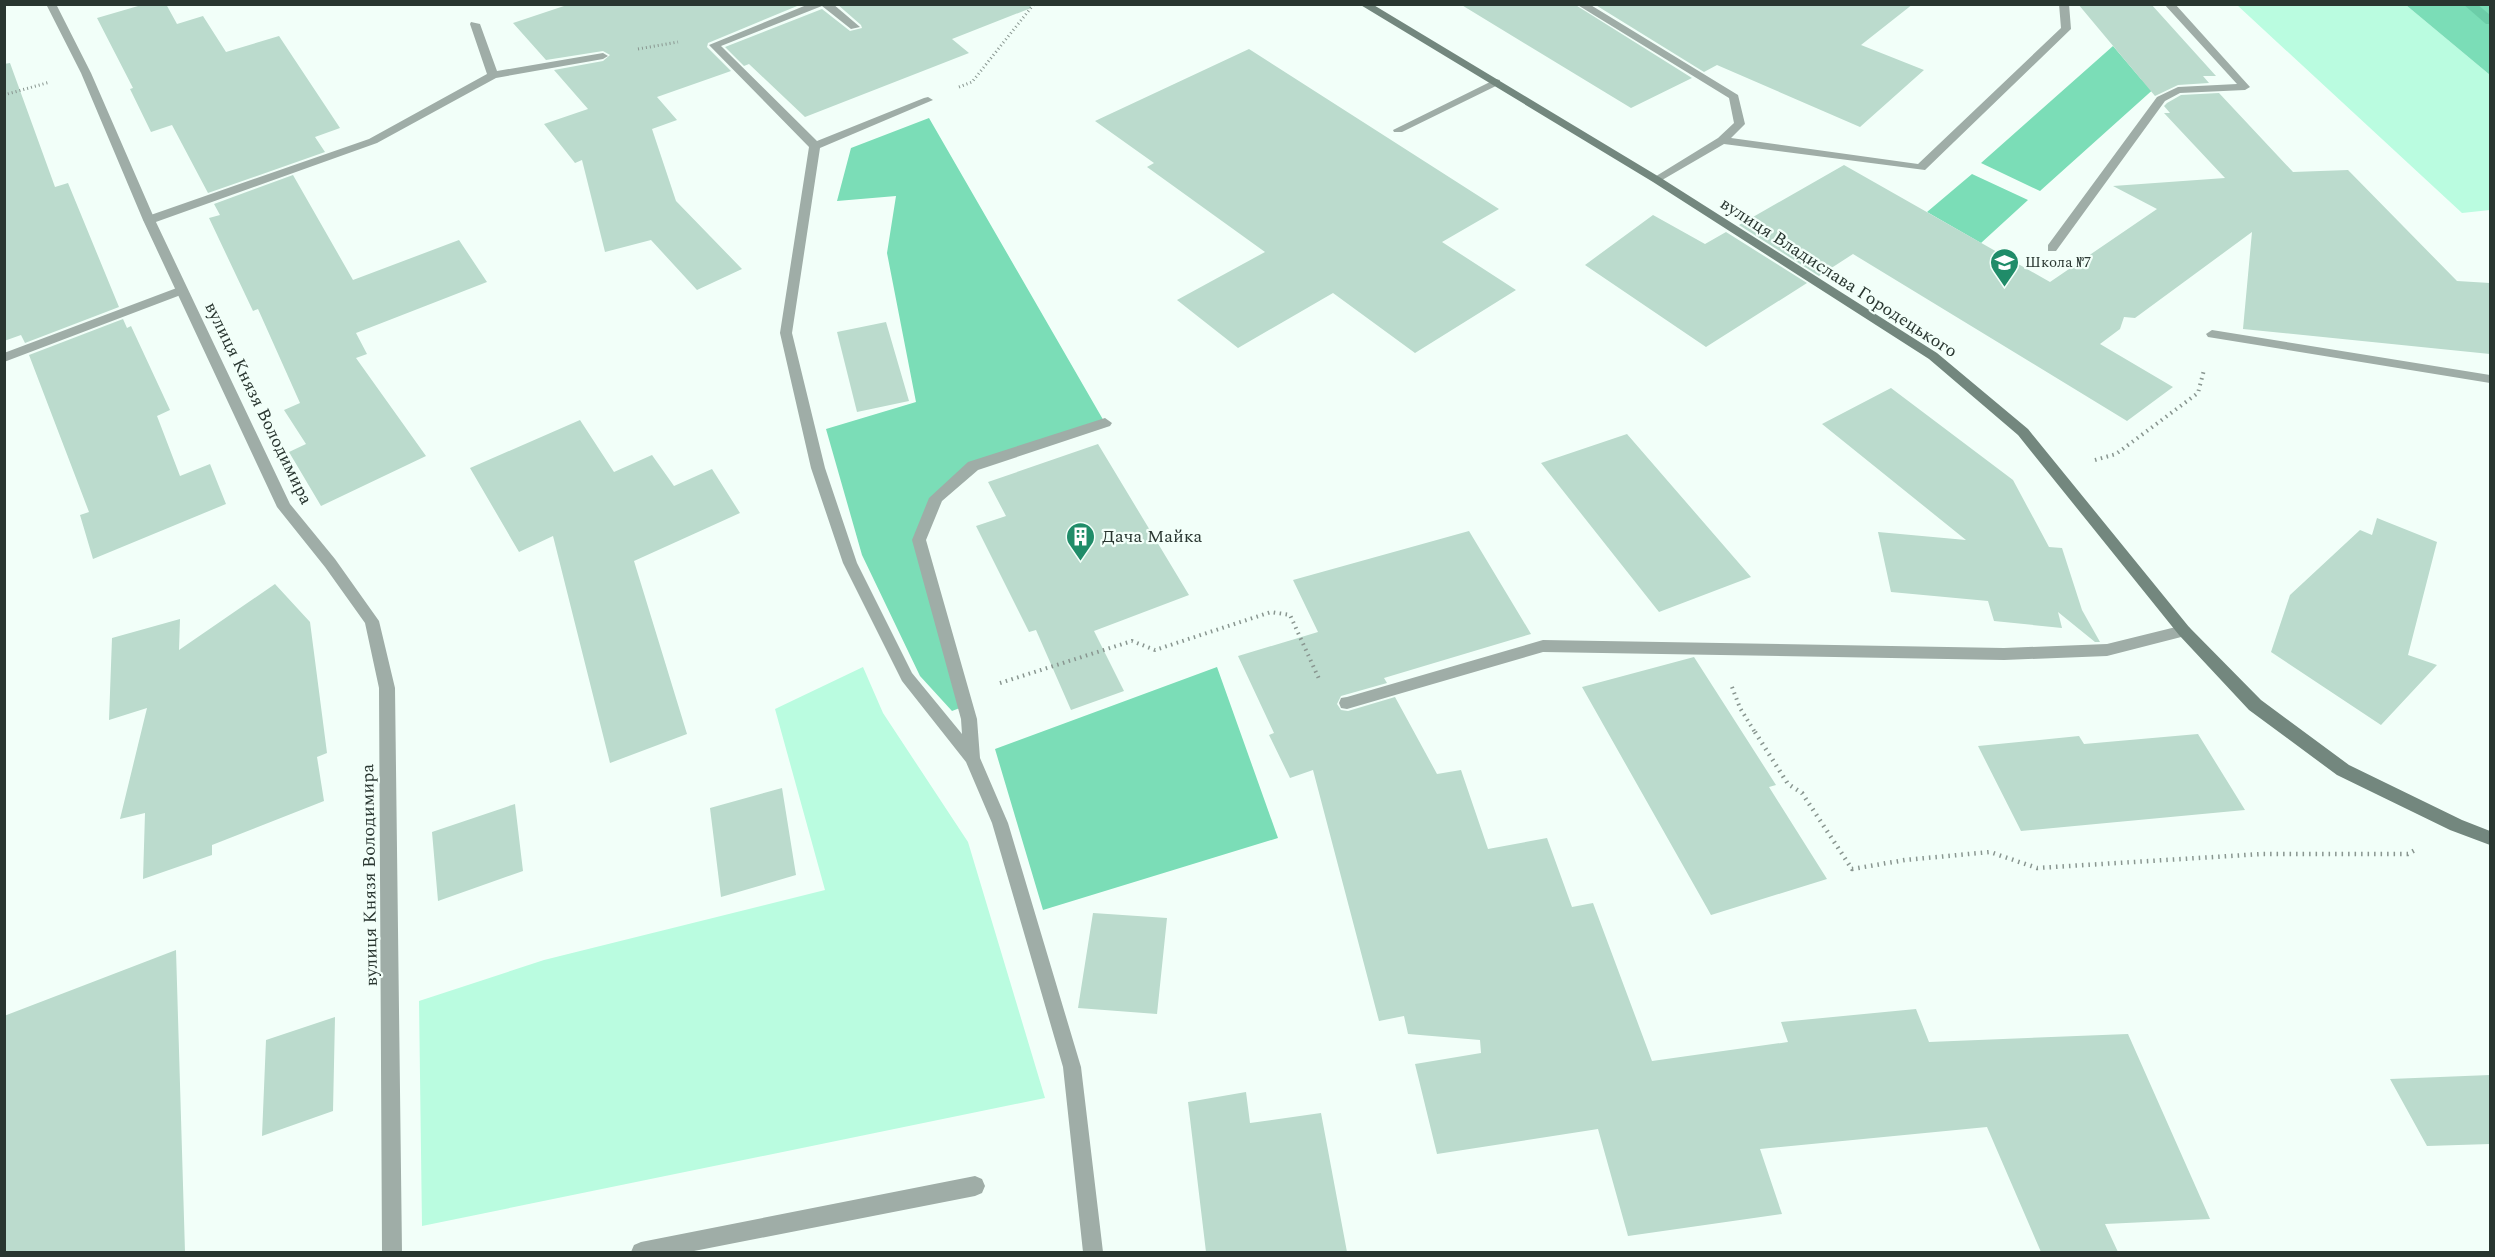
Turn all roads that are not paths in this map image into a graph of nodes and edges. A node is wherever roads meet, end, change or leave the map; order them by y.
1 (51, 4) edge
2 (819, 4) edge
3 (826, 4) edge
4 (1364, 4) edge
5 (1581, 4) edge
6 (2064, 4) edge
7 (2169, 4) edge
8 (474, 24) dead end
9 (855, 27) dead end
10 (603, 56) road end
11 (493, 75) junction
12 (1496, 82) junction
13 (928, 99) dead end
14 (1398, 130) dead end
15 (1722, 140) junction
16 (815, 146) junction
17 (1657, 180) junction
18 (149, 220) junction
19 (2052, 248) dead end
20 (182, 290) junction
21 (2212, 334) road end
22 (4, 358) edge
23 (2490, 379) edge
24 (1105, 423) dead end
25 (2184, 631) junction
26 (1347, 703) road end
27 (972, 758) junction
28 (2490, 838) edge
29 (975, 1186) dead end
30 (392, 1252) edge
31 (640, 1252) edge
32 (1093, 1252) edge

1 - 18 street, вулиця Князя Володимира
2 - 16 street
3 - 9 street
4 - 12 street, вулиця Владислава Городецького
5 - 15 street
6 - 15 street
7 - 19 street
8 - 11 street
10 - 11 street
11 - 18 street
12 - 14 street
12 - 17 street, вулиця Владислава Городецького
13 - 16 street
15 - 17 street
16 - 27 street
17 - 25 street, вулиця Владислава Городецького
18 - 20 street, вулиця Князя Володимира
20 - 22 street
20 - 30 street, вулиця Князя Володимира
21 - 23 street
24 - 27 street
25 - 26 street
25 - 28 street, вулиця Владислава Городецького
27 - 32 street
29 - 31 street

